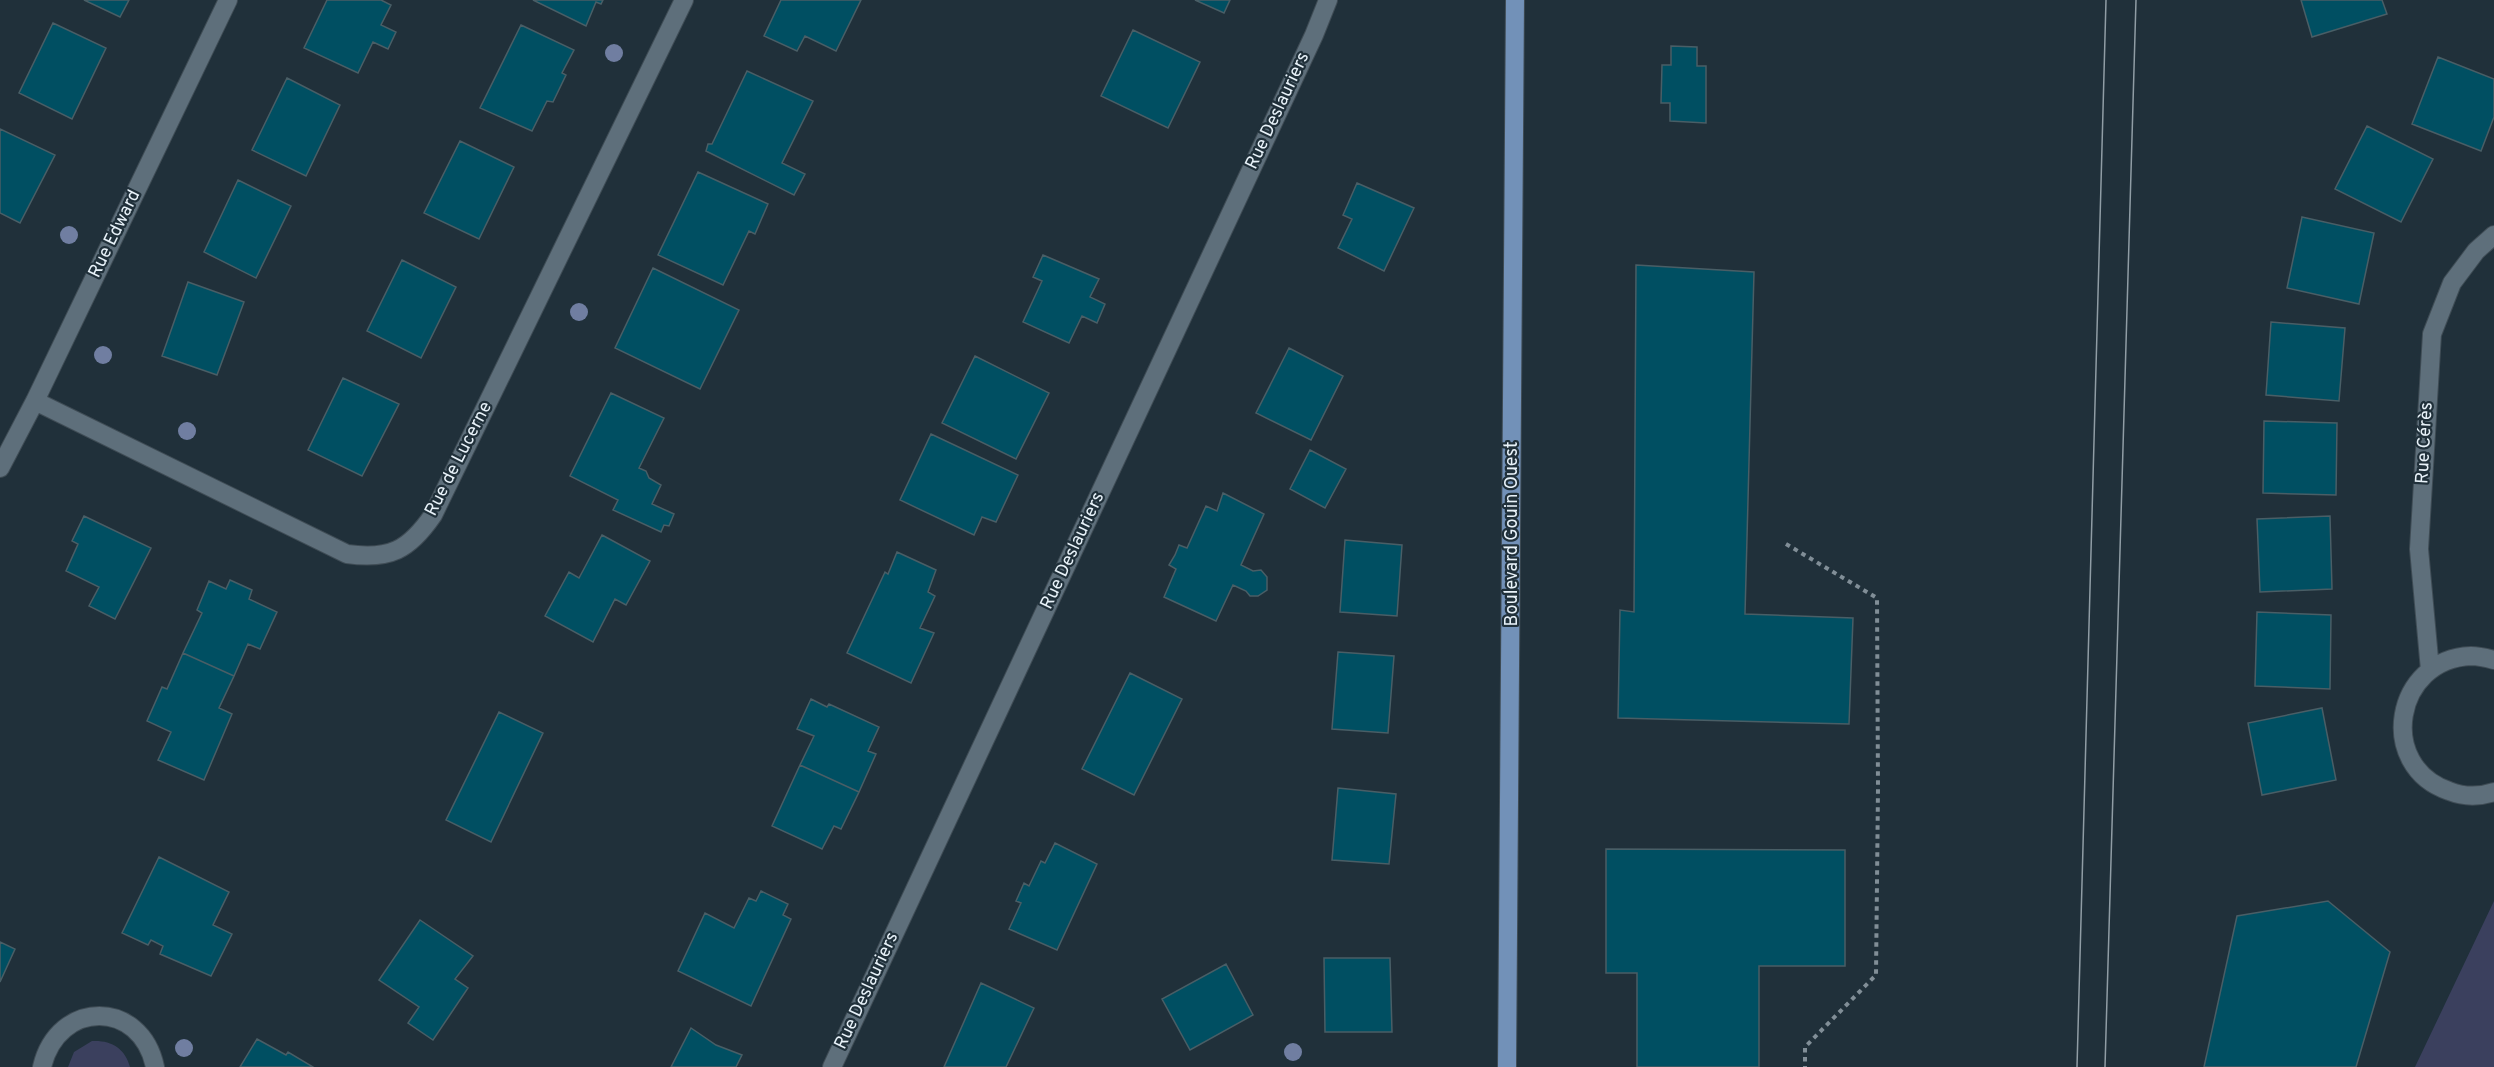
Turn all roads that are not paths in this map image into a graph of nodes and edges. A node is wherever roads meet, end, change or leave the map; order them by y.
1 (228, 0) edge
2 (684, 0) edge
3 (1328, 0) edge
4 (1335, 0) edge
5 (1515, 0) edge
6 (1314, 35) junction
7 (2494, 236) edge
8 (35, 401) junction
9 (0, 468) edge
10 (2494, 660) edge
11 (2430, 669) junction
12 (2494, 792) edge
13 (42, 1067) edge
14 (155, 1067) edge
15 (832, 1067) edge
16 (1507, 1067) edge

1 - 8 street, Rue Edward
2 - 8 street, Rue de Lucerne
3 - 6 street, Rue Deslauriers
4 - 6 street, Rue Deslauriers
5 - 16 main road, Boulevard Gouin Ouest
6 - 15 street, Rue Deslauriers
7 - 11 street, Rue Cérès
8 - 9 street, Rue Edward
10 - 11 street
11 - 12 street
13 - 14 street

